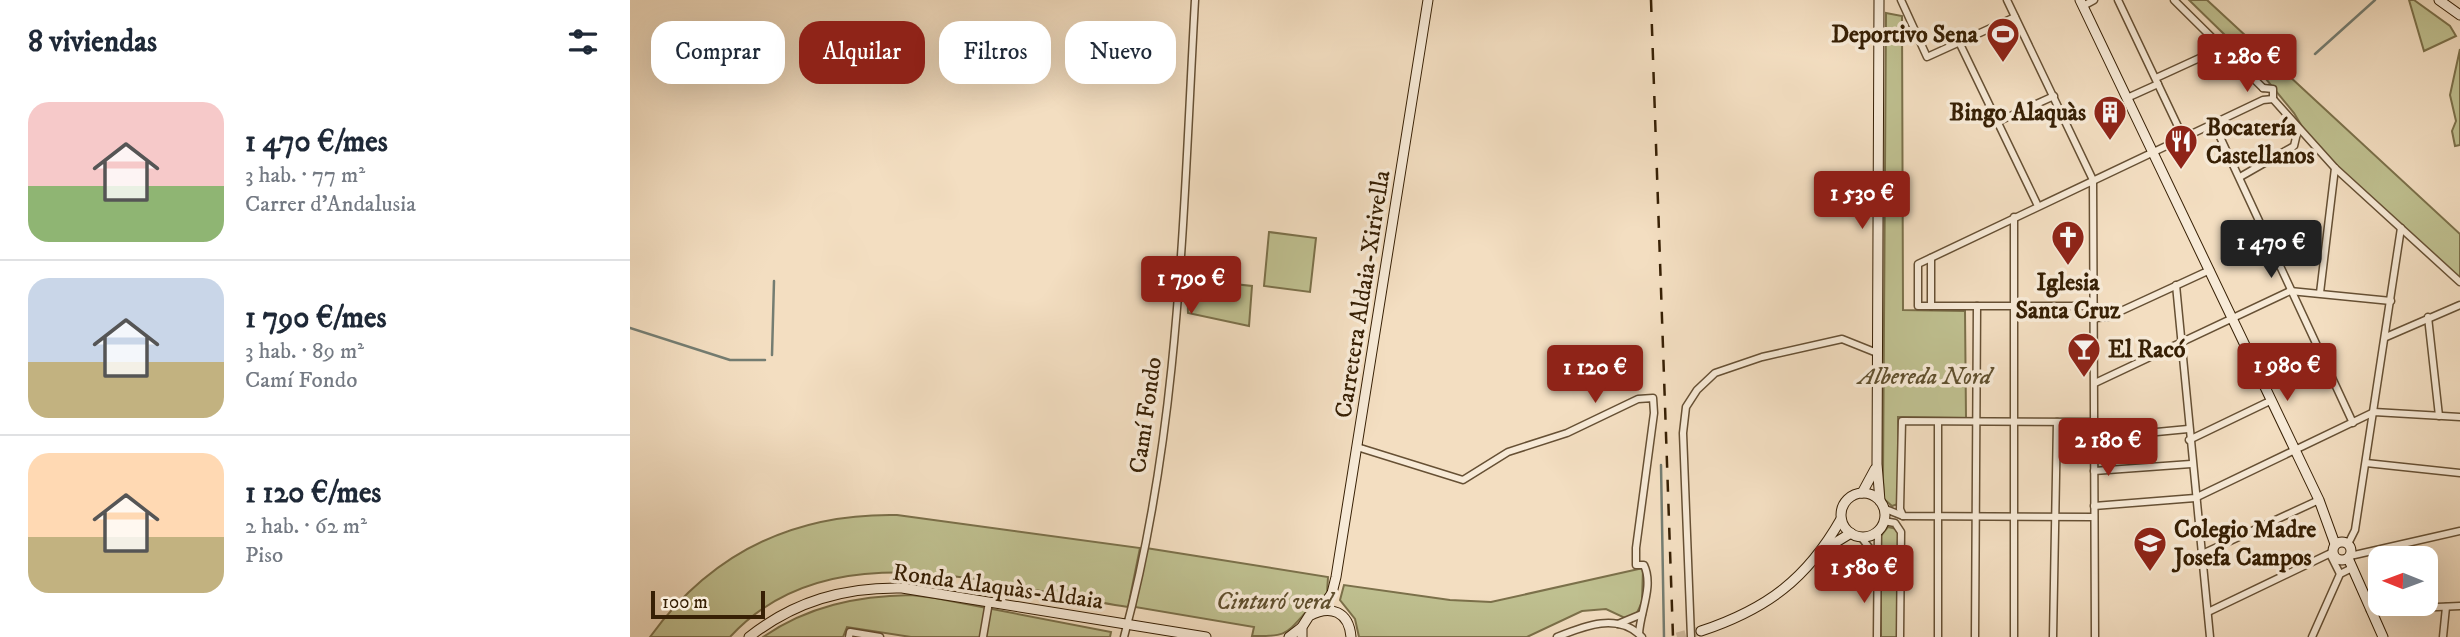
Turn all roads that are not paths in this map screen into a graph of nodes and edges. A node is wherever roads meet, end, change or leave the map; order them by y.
1 (1195, 0) edge
2 (1428, 0) edge
3 (1879, 0) edge
4 (1901, 0) edge
5 (2007, 0) edge
6 (2094, 0) edge
7 (2118, 0) edge
8 (2174, 0) edge
9 (2438, 0) edge
10 (2081, 3) edge
11 (2460, 15) edge
12 (2015, 17) junction
13 (1960, 44) junction
14 (2220, 44) junction
15 (2157, 81) junction
16 (2263, 88) junction
17 (2053, 96) junction
18 (2127, 98) junction
19 (2273, 99) junction
20 (2263, 100) junction
21 (1997, 122) junction
22 (2214, 124) junction
23 (2298, 129) junction
24 (2183, 137) junction
25 (2152, 151) junction
26 (2335, 168) junction
27 (2241, 177) junction
28 (2093, 180) junction
29 (2038, 206) junction
30 (2014, 217) junction
31 (2401, 228) junction
32 (1931, 258) junction
33 (2210, 270) junction
34 (2460, 282) edge
35 (2176, 285) junction
36 (2290, 291) junction
37 (2320, 293) junction
38 (2391, 301) junction
39 (2460, 305) edge
40 (1931, 306) junction
41 (1977, 306) junction
42 (2015, 306) junction
43 (2095, 306) junction
44 (2428, 317) junction
45 (2096, 318) junction
46 (2233, 319) junction
47 (2386, 337) junction
48 (2180, 346) junction
49 (1877, 353) junction
50 (2095, 383) junction
51 (2270, 401) junction
52 (2375, 412) junction
53 (2439, 415) junction
54 (2460, 417) edge
55 (1938, 422) junction
56 (1975, 422) junction
57 (2057, 422) junction
58 (2094, 422) junction
59 (2015, 423) junction
60 (2353, 423) junction
61 (2188, 429) junction
62 (2094, 438) junction
63 (2189, 440) junction
64 (1357, 447) junction
65 (2294, 451) junction
66 (2366, 463) junction
67 (1877, 464) junction
68 (2192, 464) junction
69 (2094, 471) junction
70 (2460, 473) edge
71 (1862, 493) junction
72 (2195, 498) junction
73 (2319, 500) junction
74 (1881, 504) junction
75 (2094, 506) junction
76 (1903, 516) junction
77 (1938, 516) junction
78 (1976, 517) junction
79 (2014, 517) junction
80 (2053, 517) junction
81 (2094, 517) junction
82 (1841, 519) junction
83 (1881, 526) junction
84 (2460, 531) edge
85 (1851, 533) junction
86 (1861, 537) junction
87 (2348, 544) junction
88 (1824, 550) junction
89 (2333, 550) junction
90 (2202, 554) junction
91 (2349, 557) junction
92 (2350, 569) junction
93 (1878, 574) junction
94 (2340, 574) junction
95 (1332, 593) junction
96 (989, 602) junction
97 (2368, 606) edge
98 (2460, 606) edge
99 (2438, 607) edge
100 (2446, 607) junction
101 (1321, 609) junction
102 (1339, 612) junction
103 (2208, 612) junction
104 (1643, 614) junction
105 (2373, 616) edge
106 (1127, 624) junction
107 (1617, 624) junction
108 (1701, 631) dead end
109 (1302, 632) edge
110 (850, 634) edge
111 (1641, 635) edge
112 (749, 637) edge
113 (880, 637) edge
114 (983, 637) edge
115 (1124, 637) edge
116 (1206, 637) edge
117 (1289, 637) edge
118 (1351, 637) edge
119 (1557, 637) edge
120 (1691, 637) edge
121 (1877, 637) edge
122 (1900, 637) edge
123 (1938, 637) edge
124 (1975, 637) edge
125 (2014, 637) edge
126 (2053, 637) edge
127 (2095, 637) edge
128 (2210, 637) edge
129 (2312, 637) edge
130 (2383, 637) edge
131 (2443, 637) edge

1 - 106 street, Camí Fondo
2 - 64 street, Carretera Aldaia-Xirivella
3 - 49 street
4 - 13 street
5 - 12 street
6 - 10 street
7 - 15 street
8 - 14 street
9 - 11 street
10 - 18 street
12 - 13 street
12 - 17 street
13 - 21 street
14 - 15 street
14 - 16 street
15 - 18 street
15 - 24 street
16 - 19 street
16 - 20 street
17 - 21 street
17 - 28 street
18 - 25 street
19 - 20 street
19 - 23 street
20 - 22 street
21 - 29 street
22 - 24 street
22 - 27 street
23 - 26 street
23 - 27 street
24 - 25 street
25 - 28 street
25 - 33 street
26 - 31 street
26 - 37 street
27 - 36 street
28 - 29 street
28 - 43 street
29 - 30 street
30 - 32 street
30 - 42 street
31 - 34 street
31 - 38 street
32 - 40 street
32 - 40 street
33 - 35 street
33 - 46 street
35 - 45 street
35 - 48 street
36 - 37 street
36 - 46 street
36 - 60 street
37 - 38 street
38 - 47 street
39 - 44 street
40 - 41 street
41 - 42 street
41 - 56 street
42 - 43 street
42 - 59 street
43 - 45 street
44 - 47 street
44 - 53 street
45 - 50 street
46 - 48 street
46 - 51 street
47 - 52 street
48 - 50 street
48 - 61 street
49 - 67 street
49 - 120 street
50 - 58 street
51 - 63 street
51 - 65 street
52 - 53 street
52 - 60 street
52 - 66 street
53 - 54 street
55 - 56 street
55 - 76 street
55 - 77 street
56 - 59 street
56 - 78 street
57 - 58 street
57 - 59 street
57 - 80 street
58 - 62 street
59 - 79 street
60 - 65 street
61 - 62 street
61 - 63 street
62 - 69 street
63 - 68 street
64 - 95 street, Carretera Aldaia-Xirivella
64 - 104 street
65 - 72 street
65 - 73 street
66 - 70 street
66 - 87 street
67 - 71 street
67 - 74 street
68 - 69 street
68 - 72 street
69 - 75 street
71 - 74 street
71 - 82 street
72 - 75 street
72 - 90 street
73 - 89 street
73 - 90 street
74 - 76 street
74 - 83 street
75 - 81 street
76 - 77 street
77 - 78 street
77 - 123 street
78 - 79 street
78 - 124 street
79 - 80 street
79 - 125 street
80 - 81 street
80 - 126 street
81 - 127 street
82 - 85 street
82 - 88 street
83 - 86 street
83 - 93 street
83 - 122 street
84 - 91 street
85 - 86 street
85 - 88 street
86 - 93 street
87 - 89 street
87 - 91 street
88 - 108 street
89 - 91 street
89 - 94 street
89 - 103 street
90 - 103 street
91 - 92 street
92 - 94 street
92 - 97 street
93 - 121 street
94 - 129 street
95 - 101 street, Carretera Aldaia-Xirivella
95 - 102 street, Carretera Aldaia-Xirivella
96 - 106 street, Ronda Alaquàs-Aldaia
96 - 112 street, Ronda Alaquàs-Aldaia
96 - 114 street
98 - 100 street
99 - 100 street
100 - 131 street
101 - 102 street
101 - 109 street, Carretera Aldaia-Xirivella
102 - 118 street, Carretera Aldaia-Xirivella
103 - 128 street
104 - 107 street
104 - 111 street
105 - 130 street
106 - 115 street, Camí Fondo
106 - 116 street, Ronda Alaquàs-Aldaia
107 - 111 street
107 - 119 street
109 - 117 street, Carretera Aldaia-Xirivella
110 - 113 street

